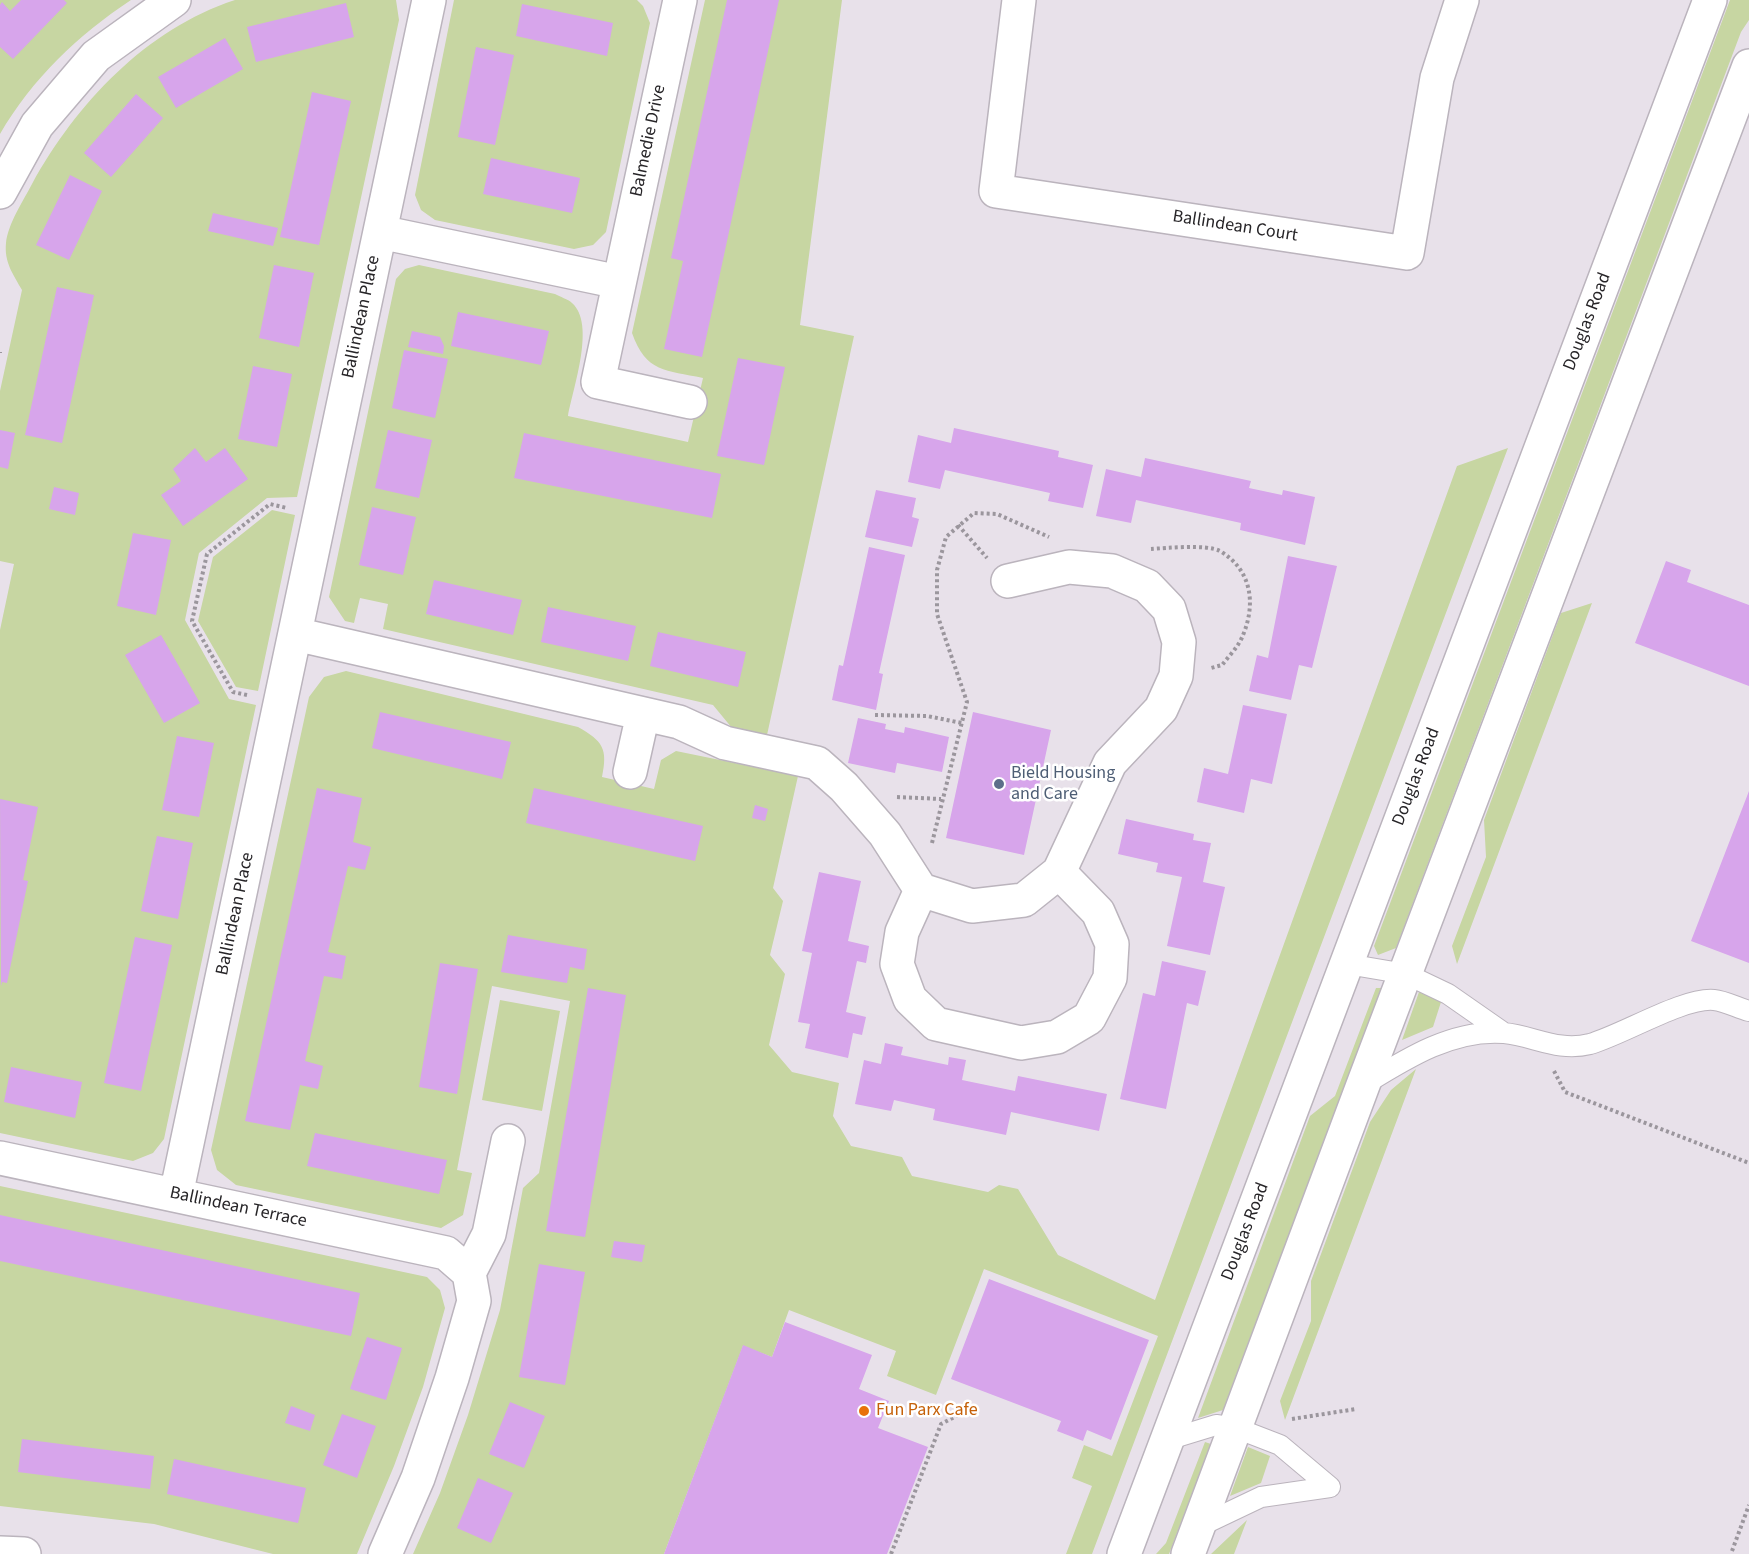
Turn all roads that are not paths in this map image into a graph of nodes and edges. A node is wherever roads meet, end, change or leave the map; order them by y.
1 (174, 0) edge
2 (429, 0) edge
3 (680, 0) edge
4 (1019, 0) edge
5 (1462, 0) edge
6 (1710, 0) edge
7 (1749, 66) edge
8 (0, 192) edge
9 (380, 232) junction
10 (619, 282) junction
11 (690, 402) dead end
12 (1008, 581) road end
13 (295, 634) junction
14 (643, 714) junction
15 (630, 772) dead end
16 (1059, 872) junction
17 (921, 890) junction
18 (1347, 964) junction
19 (1406, 974) junction
20 (1749, 1011) edge
21 (1504, 1034) junction
22 (1363, 1085) junction
23 (508, 1141) dead end
24 (0, 1158) edge
25 (176, 1195) junction
26 (469, 1273) junction
27 (1236, 1428) junction
28 (1167, 1440) junction
29 (1193, 1541) edge
30 (0, 1553) edge
31 (24, 1554) edge
32 (385, 1554) edge
33 (1124, 1554) edge

1 - 8 street
2 - 9 street, Ballindean Place
3 - 10 street, Balmedie Drive
4 - 5 street, Ballindean Court
6 - 18 street, Douglas Road
7 - 19 street
9 - 10 street
9 - 13 street, Ballindean Place
10 - 11 street, Balmedie Drive
12 - 16 street
13 - 14 street
13 - 25 street, Ballindean Place
14 - 15 street
14 - 17 street
16 - 17 street
16 - 17 street
18 - 19 lane
18 - 28 street, Douglas Road
19 - 21 lane
19 - 22 street
20 - 21 lane
21 - 22 lane
22 - 27 street
23 - 26 street
24 - 25 street, Ballindean Terrace
25 - 26 street, Ballindean Terrace
26 - 32 street
27 - 28 lane
27 - 29 street
27 - 29 lane
28 - 33 street, Douglas Road
30 - 31 street

